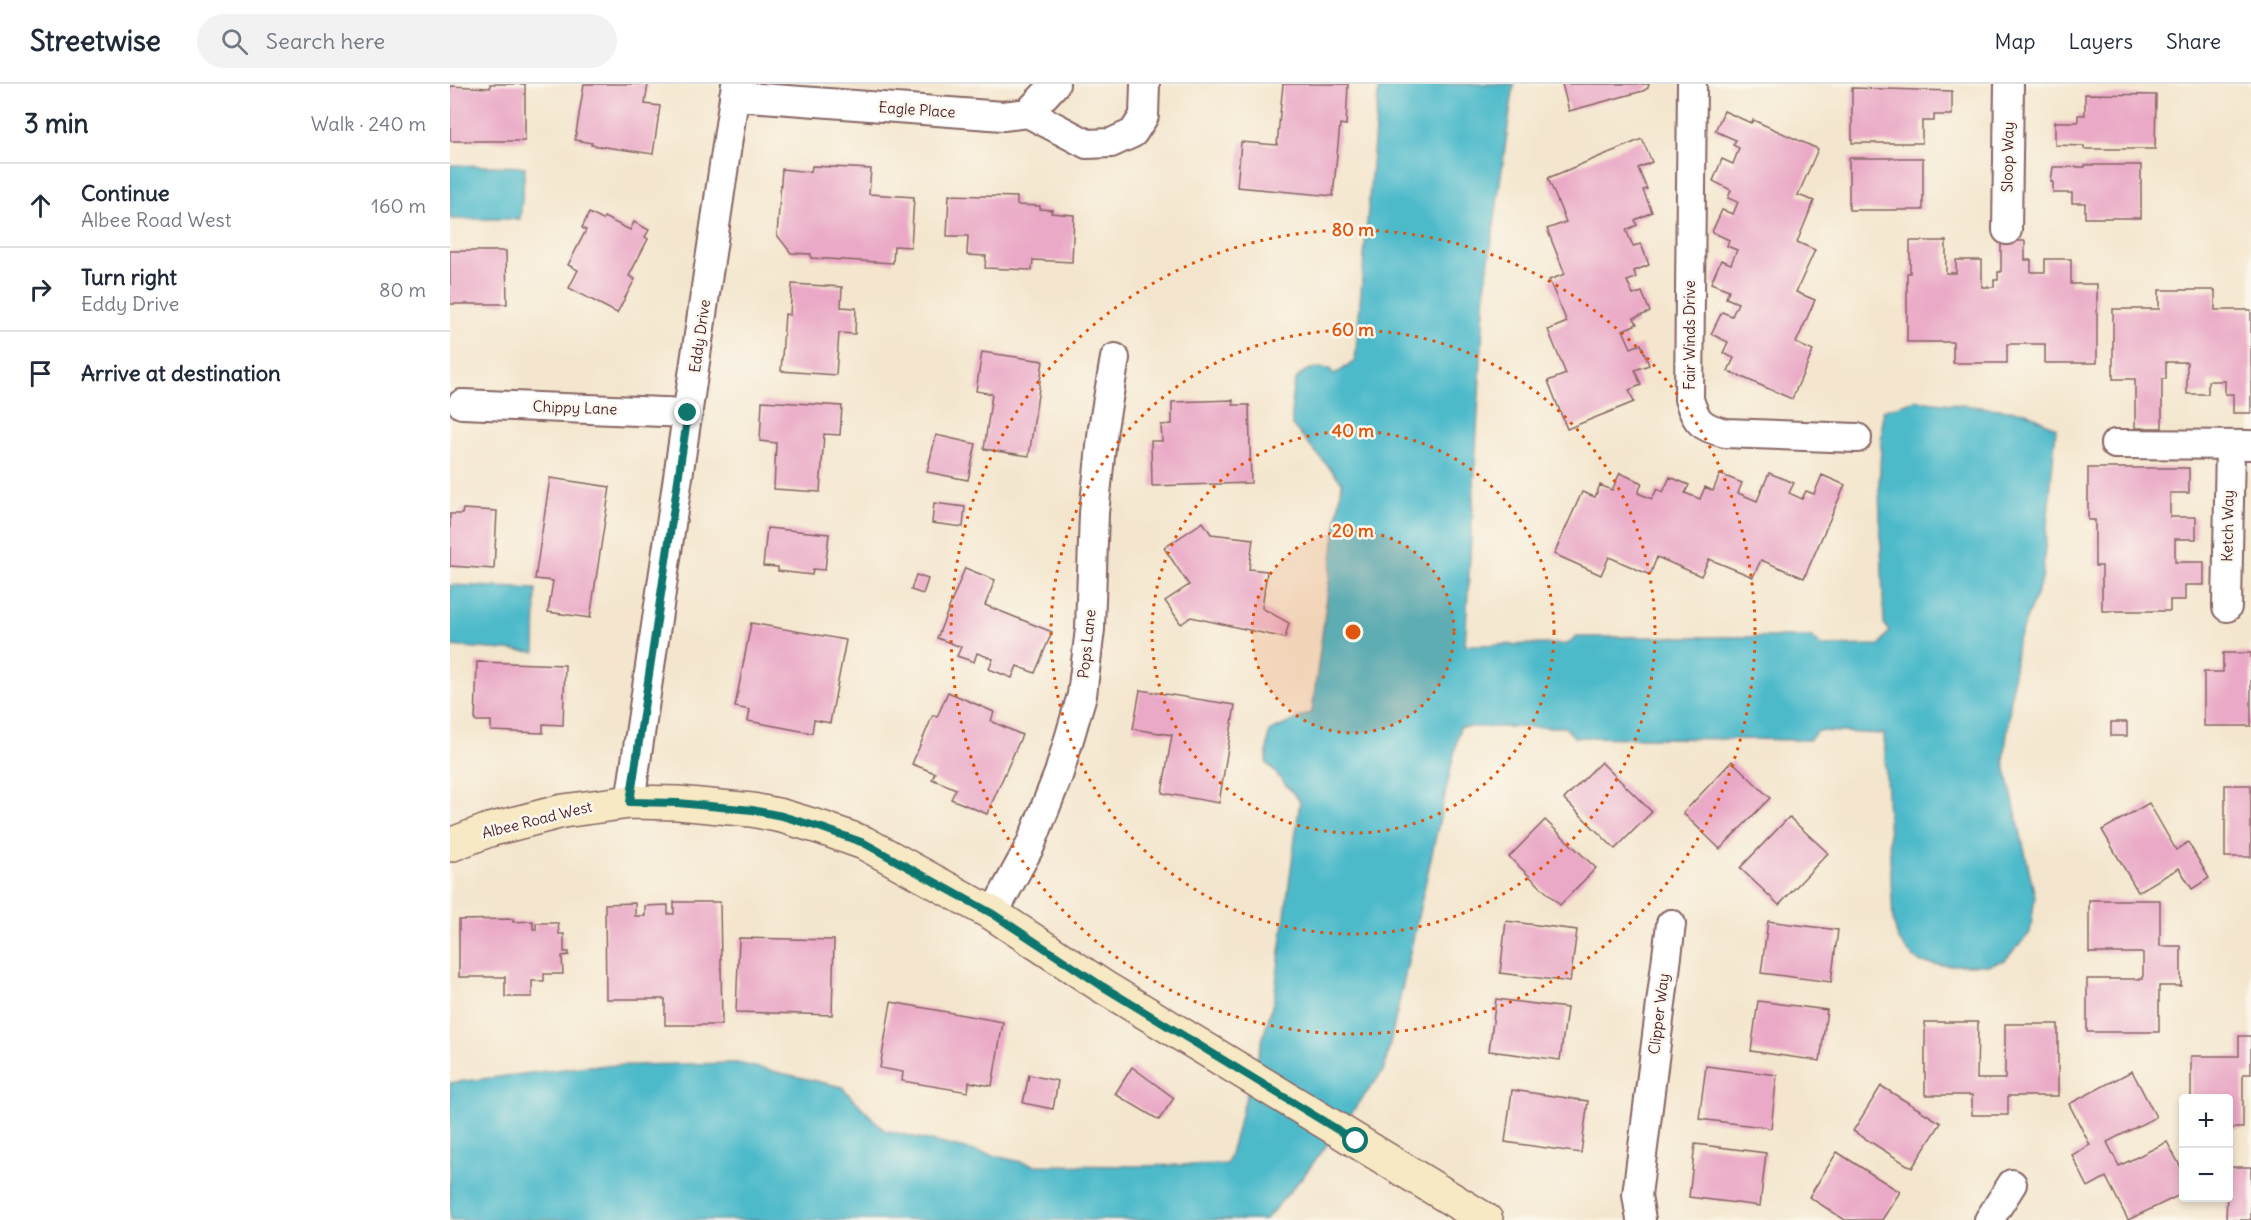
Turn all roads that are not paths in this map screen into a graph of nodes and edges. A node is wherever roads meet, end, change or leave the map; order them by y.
1 (1055, 84) edge
2 (1145, 84) edge
3 (1692, 84) edge
4 (2009, 84) edge
5 (735, 90) edge
6 (1028, 113) junction
7 (2007, 230) dead end
8 (1115, 358) dead end
9 (462, 404) dead end
10 (688, 413) junction
11 (1857, 438) dead end
12 (2115, 444) dead end
13 (2240, 445) edge
14 (2227, 607) dead end
15 (630, 802) junction
16 (450, 845) edge
17 (993, 914) junction
18 (1671, 924) dead end
19 (2012, 1184) dead end
20 (1486, 1220) edge
21 (1641, 1220) edge
22 (1989, 1220) edge

1 - 6 street
2 - 6 street
3 - 11 street, Fair Winds Drive
4 - 7 street, Sloop Way
5 - 6 street, Eagle Place
5 - 10 street, Eddy Drive
8 - 17 street, Pops Lane
9 - 10 street, Chippy Lane
10 - 15 street, Eddy Drive
12 - 13 street, Ketch Way
13 - 14 street, Ketch Way
15 - 16 street, Albee Road West
15 - 17 street, Albee Road West
17 - 20 street, Albee Road West
18 - 21 street, Clipper Way
19 - 22 street

